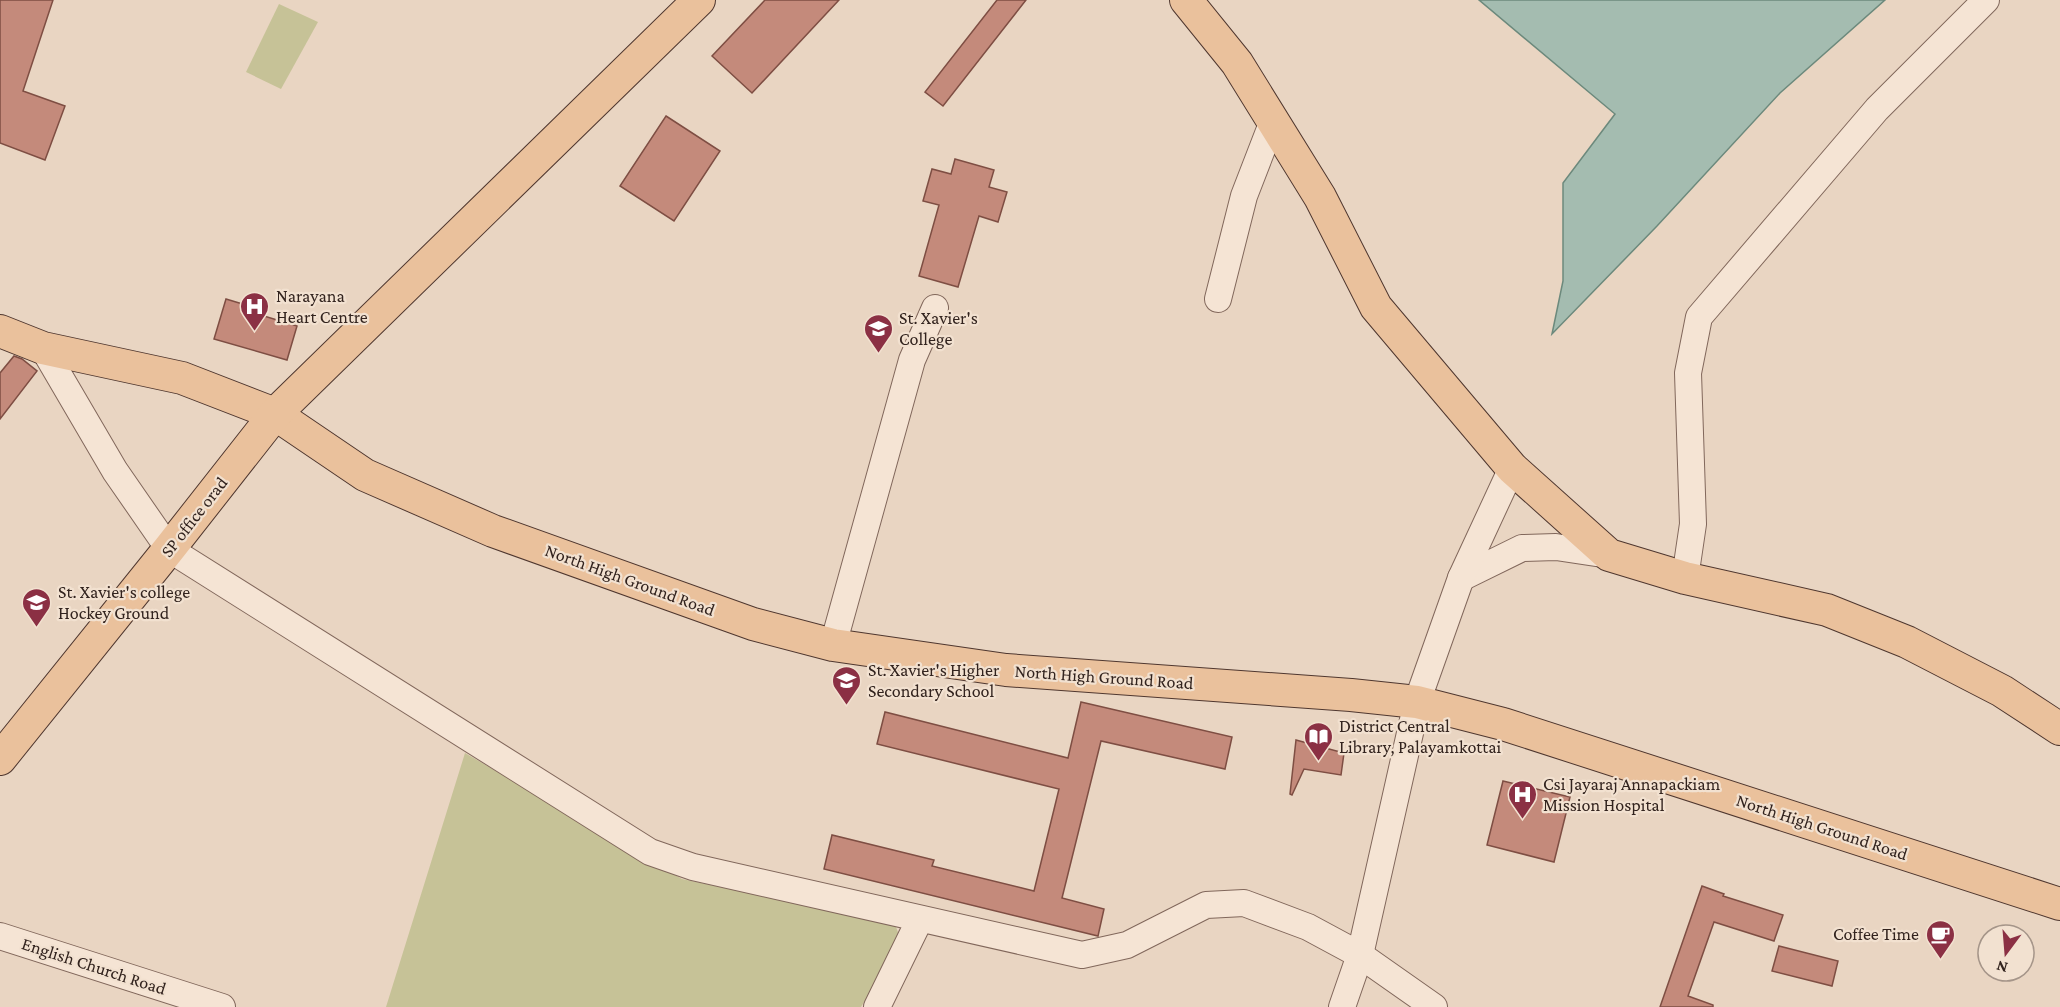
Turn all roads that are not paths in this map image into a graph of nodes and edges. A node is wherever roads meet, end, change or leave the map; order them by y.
1 (699, 0) edge
2 (1186, 0) edge
3 (1986, 0) edge
4 (1273, 122) junction
5 (1218, 299) dead end
6 (934, 308) dead end
7 (0, 331) edge
8 (43, 348) junction
9 (275, 414) junction
10 (1512, 468) junction
11 (170, 549) junction
12 (1609, 555) junction
13 (1461, 578) junction
14 (1685, 578) junction
15 (833, 645) junction
16 (1417, 702) junction
17 (2060, 729) edge
18 (0, 759) edge
19 (2060, 904) edge
20 (920, 919) junction
21 (0, 936) edge
22 (1359, 955) junction
23 (175, 1000) edge
24 (222, 1007) edge
25 (877, 1007) edge
26 (1342, 1007) edge
27 (1434, 1007) edge

1 - 9 main road, SP office orad
2 - 4 main road
3 - 14 street
4 - 5 street
4 - 10 main road
6 - 15 street
7 - 8 main road, North High Ground Road
8 - 9 main road, North High Ground Road
8 - 11 street
9 - 11 main road, SP office orad
9 - 15 main road, North High Ground Road
10 - 12 main road
10 - 13 street
11 - 18 main road, SP office orad
11 - 20 street
12 - 13 street
12 - 14 main road
13 - 16 street
14 - 17 main road
15 - 16 main road, North High Ground Road
16 - 19 main road, North High Ground Road
16 - 22 street
20 - 22 street
20 - 25 street
21 - 23 street, English Church Road
22 - 26 street
22 - 27 street
23 - 24 street, English Church Road

